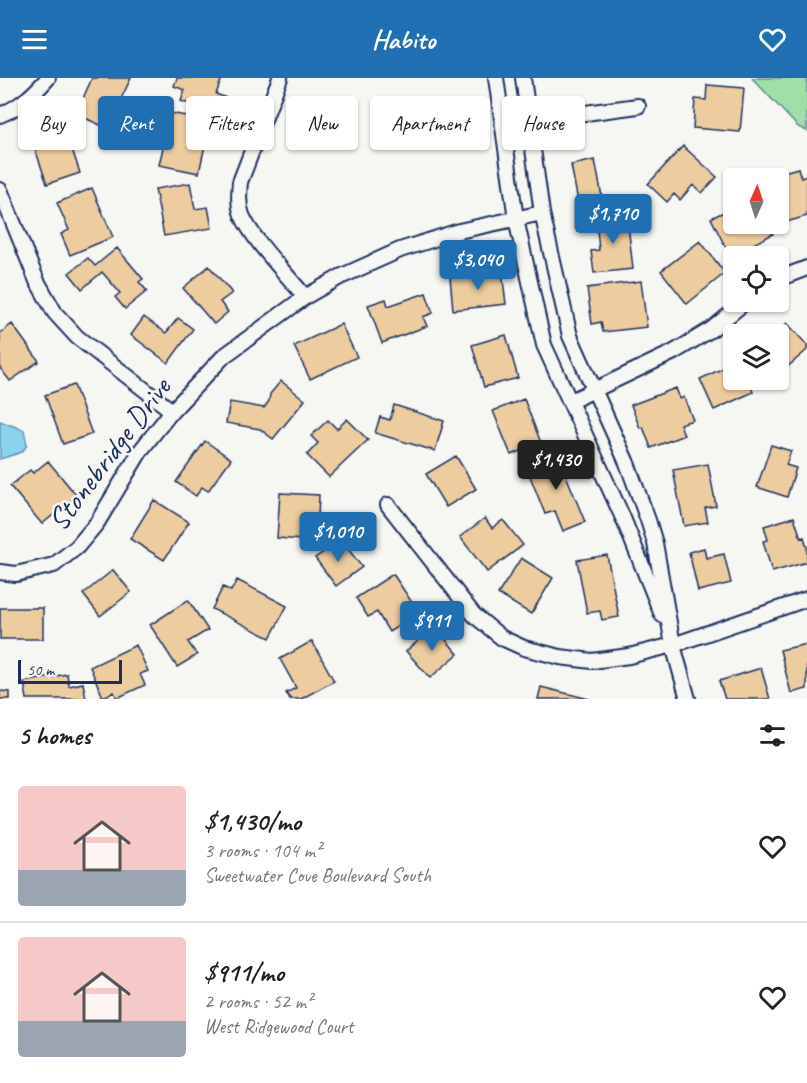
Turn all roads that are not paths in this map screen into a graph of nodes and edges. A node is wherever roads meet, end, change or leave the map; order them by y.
1 (48, 78) edge
2 (280, 78) edge
3 (496, 78) edge
4 (523, 78) edge
5 (526, 96) edge
6 (638, 106) dead end
7 (585, 113) edge
8 (0, 115) edge
9 (502, 124) edge
10 (506, 150) edge
11 (533, 150) edge
12 (0, 190) edge
13 (542, 213) junction
14 (516, 219) junction
15 (807, 268) edge
16 (789, 275) edge
17 (305, 297) junction
18 (733, 312) edge
19 (596, 390) junction
20 (571, 401) junction
21 (172, 411) junction
22 (388, 505) dead end
23 (0, 572) edge
24 (807, 599) edge
25 (674, 645) junction
26 (688, 699) edge

1 - 8 street
2 - 17 street
3 - 9 street
4 - 5 street
6 - 7 street
10 - 14 street
11 - 13 street
12 - 21 street
13 - 14 street, Stonebridge Drive
13 - 19 street
14 - 17 street, Stonebridge Drive
14 - 20 street
15 - 16 street
17 - 21 street, Stonebridge Drive
18 - 19 street
19 - 20 street
19 - 25 street
20 - 25 street
21 - 23 street, Stonebridge Drive
22 - 25 street
24 - 25 street
25 - 26 street

